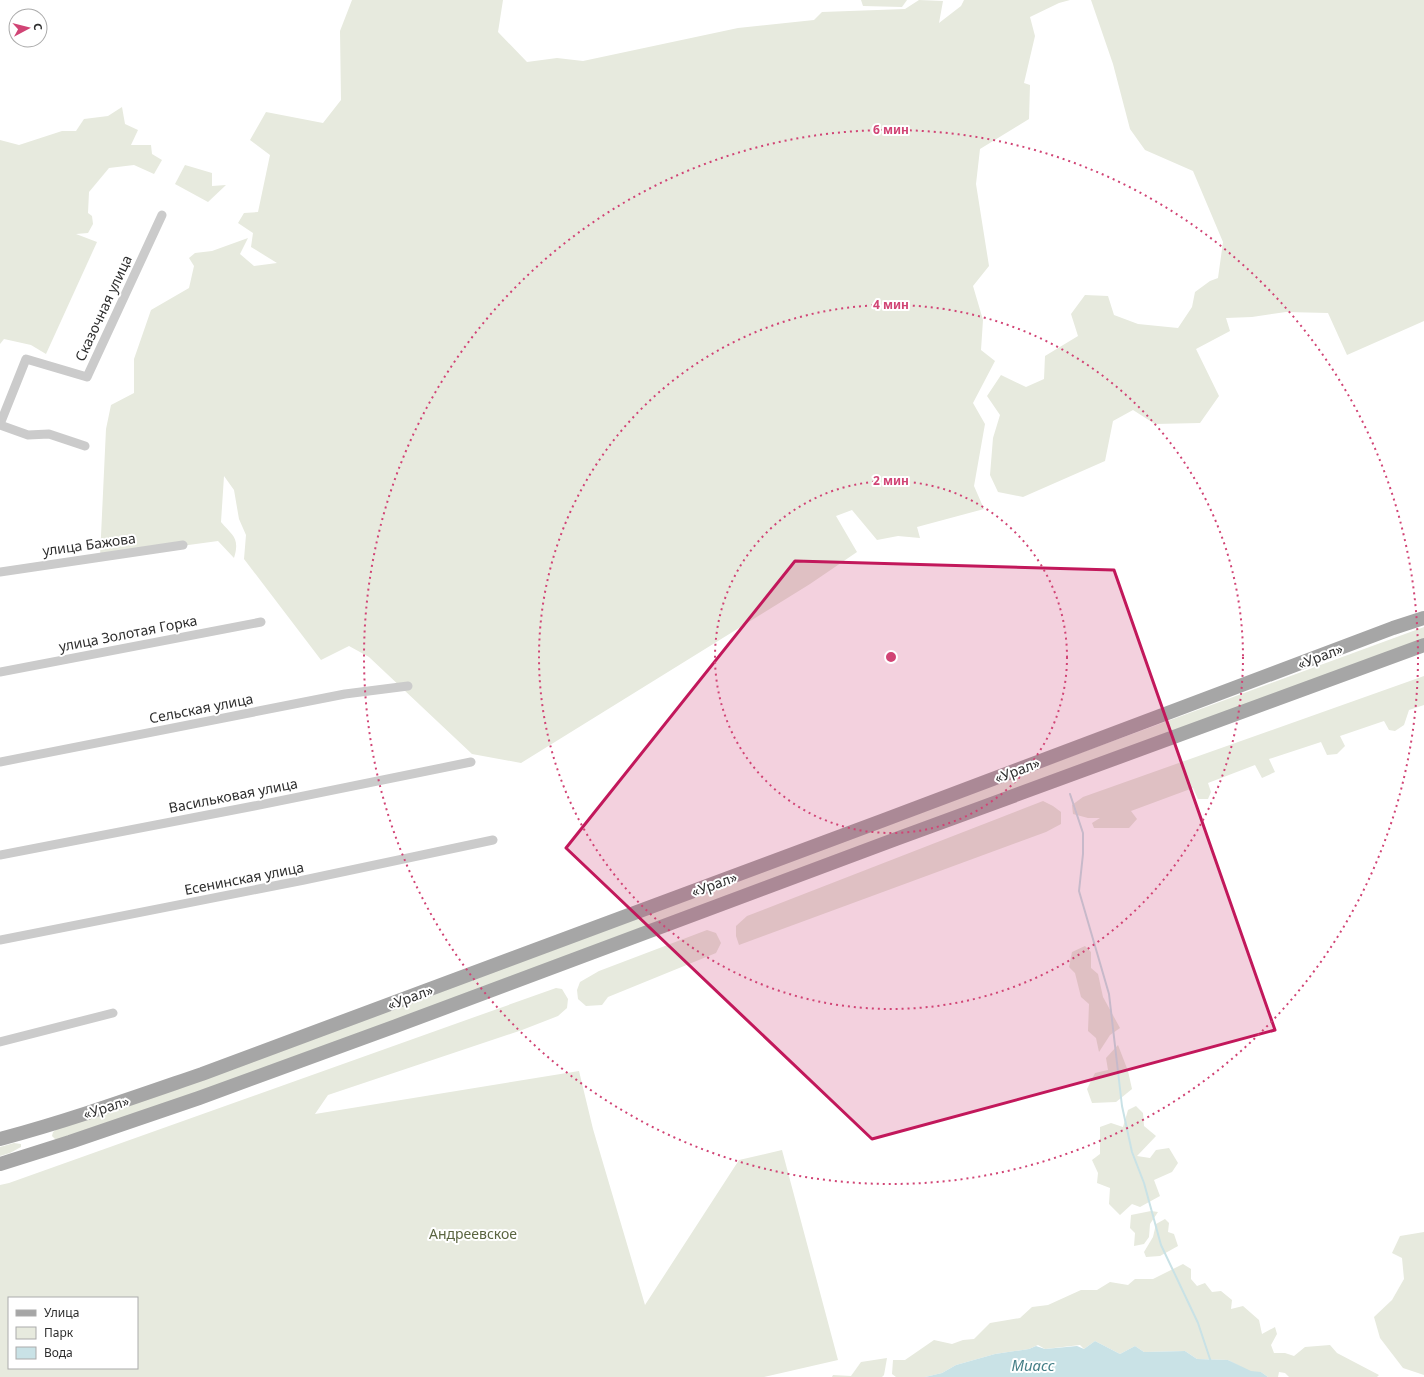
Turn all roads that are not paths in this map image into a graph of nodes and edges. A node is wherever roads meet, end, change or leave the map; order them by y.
1 (162, 215) dead end
2 (0, 425) edge
3 (85, 446) dead end
4 (183, 545) dead end
5 (0, 572) edge
6 (1424, 618) edge
7 (261, 622) dead end
8 (1424, 645) edge
9 (0, 672) edge
10 (408, 686) dead end
11 (0, 762) edge
12 (471, 762) dead end
13 (493, 840) dead end
14 (0, 855) edge
15 (0, 940) edge
16 (113, 1013) dead end
17 (0, 1042) edge
18 (39, 1129) junction
19 (0, 1139) edge
20 (0, 1158) edge
21 (0, 1164) edge

1 - 2 street, Сказочная улица
2 - 3 street, Сказочная улица
4 - 5 street, улица Бажова
6 - 18 main road, «Урал»
7 - 9 street, улица Золотая Горка
8 - 21 main road, «Урал»
10 - 11 street, Сельская улица
12 - 14 street, Васильковая улица
13 - 15 street, Есенинская улица
16 - 17 street
18 - 19 main road, «Урал»
18 - 20 main road

